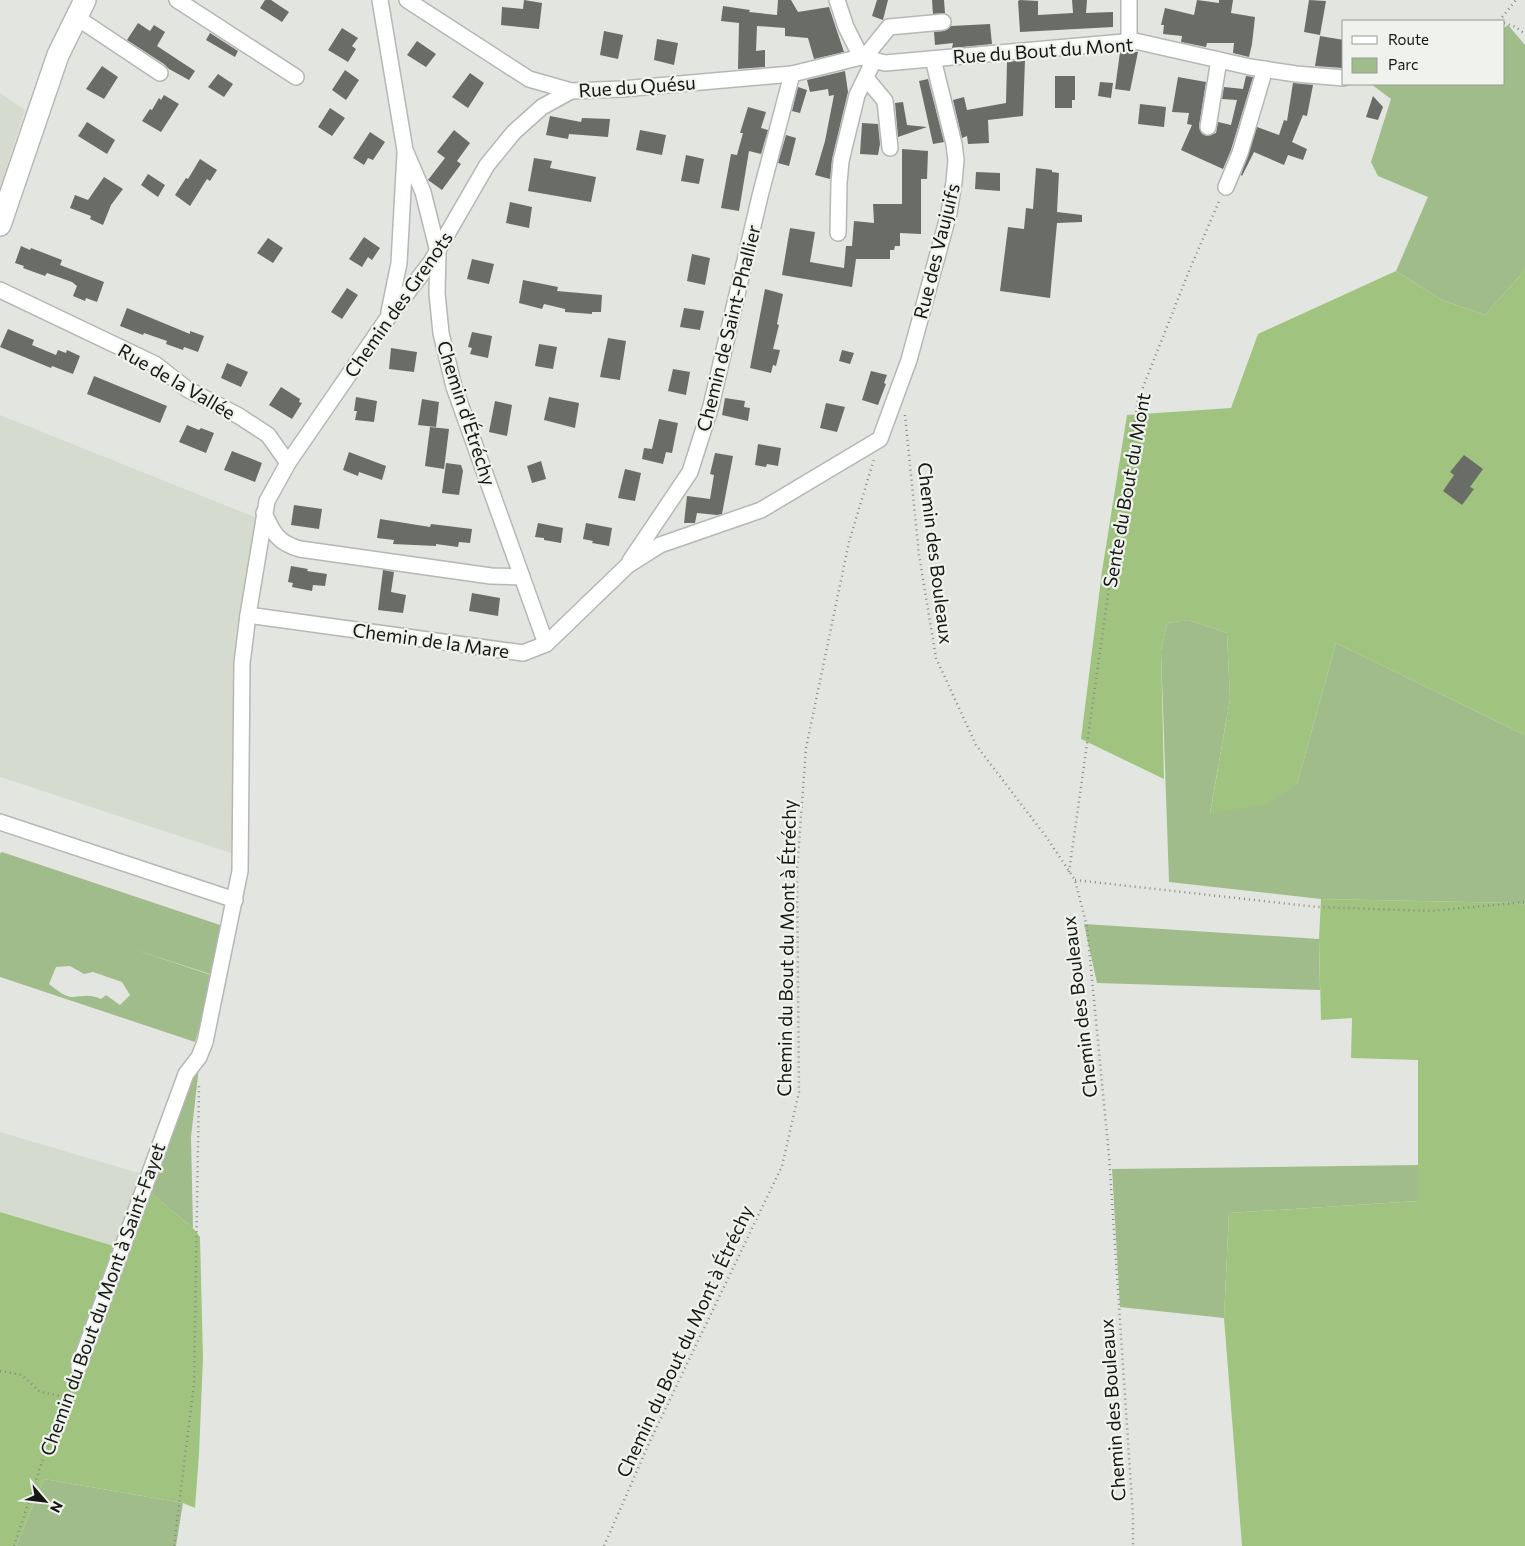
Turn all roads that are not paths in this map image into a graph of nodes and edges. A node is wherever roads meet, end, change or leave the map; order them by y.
1 (177, 0) edge
2 (380, 0) edge
3 (407, 0) edge
4 (837, 0) edge
5 (1129, 0) edge
6 (80, 9) edge
7 (943, 22) dead end
8 (1130, 42) junction
9 (866, 58) junction
10 (932, 59) junction
11 (1219, 60) junction
12 (1265, 69) junction
13 (160, 73) dead end
14 (792, 74) junction
15 (296, 77) dead end
16 (866, 78) junction
17 (1342, 78) edge
18 (572, 91) junction
19 (1208, 127) dead end
20 (890, 148) dead end
21 (405, 150) junction
22 (1226, 186) road end
23 (0, 225) edge
24 (838, 233) dead end
25 (438, 252) junction
26 (0, 290) edge
27 (388, 319) junction
28 (880, 439) joint
29 (288, 463) junction
30 (264, 513) junction
31 (627, 566) junction
32 (522, 577) junction
33 (248, 615) junction
34 (546, 644) junction
35 (0, 822) edge
36 (235, 900) junction
37 (79, 1366) road end

1 - 15 street
2 - 21 street, Chemin d'Étréchy
3 - 18 street, Rue du Quésu
4 - 9 street
5 - 8 street
6 - 13 street
6 - 23 main road
7 - 9 street
8 - 10 street, Rue du Bout du Mont
8 - 11 street, Rue du Bout du Mont
9 - 10 street, Rue du Bout du Mont
9 - 14 street, Rue du Quésu
9 - 16 street
10 - 28 street, Rue des Vaujuifs
11 - 12 street, Rue du Bout du Mont
11 - 19 street
12 - 17 street, Rue du Bout du Mont
12 - 22 street
14 - 18 street, Rue du Quésu
14 - 31 street, Chemin de Saint-Phallier
16 - 20 street
16 - 24 street
18 - 25 street, Chemin des Grenots
21 - 25 street, Chemin d'Étréchy
21 - 27 street
25 - 27 street, Chemin des Grenots
25 - 32 street, Chemin d'Étréchy
26 - 29 street, Rue de la Vallée
27 - 29 street, Chemin des Grenots
28 - 31 street, Chemin de la Mare
29 - 30 street, Chemin des Grenots
30 - 32 street
30 - 33 street, Chemin des Grenots
31 - 34 street, Chemin de la Mare
32 - 34 street, Chemin d'Étréchy
33 - 34 street, Chemin de la Mare
33 - 36 street, Chemin des Grenots
35 - 36 street
36 - 37 street, Chemin du Bout du Mont à Saint-Fayet

